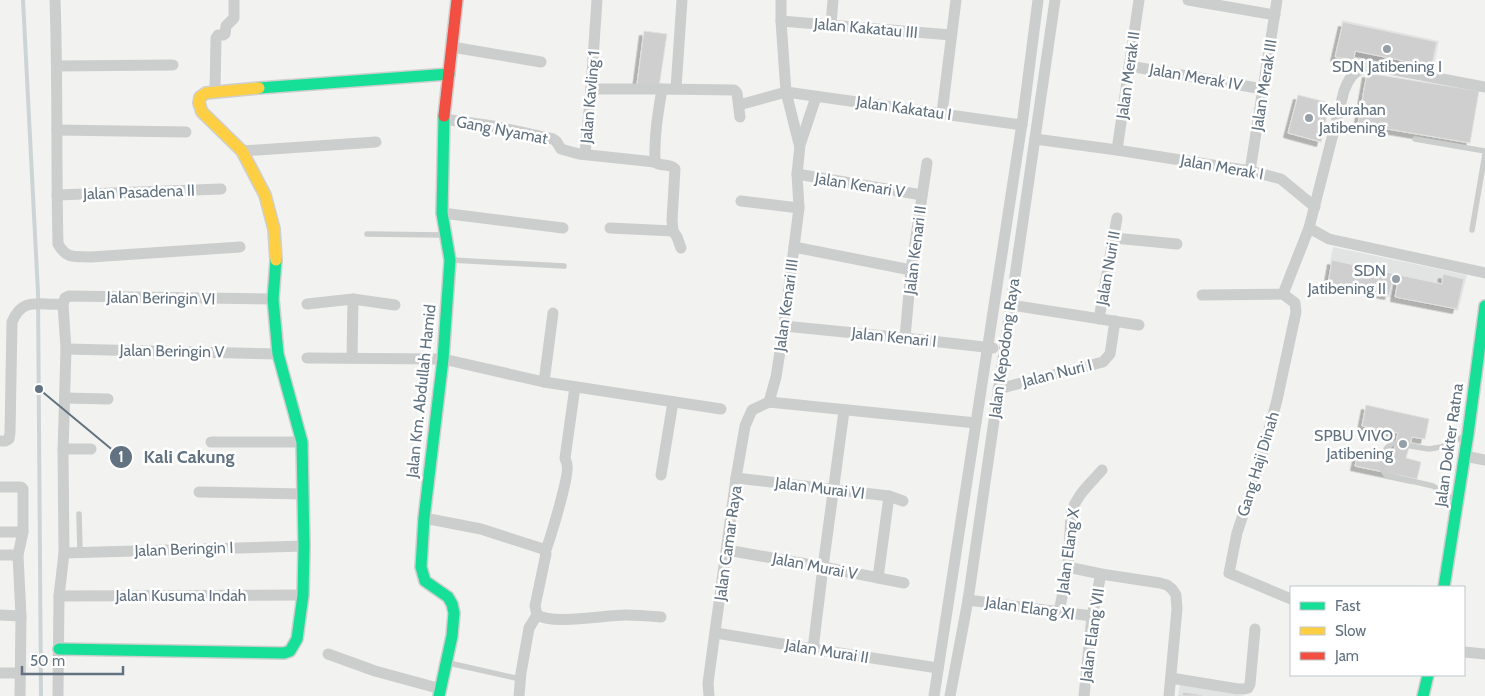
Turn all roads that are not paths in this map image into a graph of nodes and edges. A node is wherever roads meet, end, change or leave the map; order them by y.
1 (55, 0) edge
2 (234, 0) edge
3 (457, 0) edge
4 (597, 0) edge
5 (682, 0) edge
6 (781, 0) edge
7 (833, 0) edge
8 (956, 0) edge
9 (1038, 0) edge
10 (1055, 0) edge
11 (1139, 0) edge
12 (1188, 0) edge
13 (1277, 0) edge
14 (1275, 15) junction
15 (781, 21) junction
16 (831, 24) junction
17 (952, 35) junction
18 (452, 47) junction
19 (540, 62) dead end
20 (174, 64) dead end
21 (58, 66) junction
22 (1129, 66) junction
23 (449, 74) junction
24 (1485, 87) edge
25 (676, 88) junction
26 (591, 89) junction
27 (662, 89) junction
28 (1263, 89) junction
29 (215, 91) junction
30 (786, 92) junction
31 (816, 96) junction
32 (942, 113) junction
33 (444, 119) junction
34 (1038, 119) junction
35 (1022, 121) junction
36 (57, 130) junction
37 (186, 132) dead end
38 (1415, 139) dead end
39 (376, 142) dead end
40 (800, 145) junction
41 (1034, 145) junction
42 (1018, 148) junction
43 (1117, 150) junction
44 (242, 151) junction
45 (1485, 153) edge
46 (585, 154) junction
47 (655, 162) junction
48 (927, 163) dead end
49 (1250, 171) junction
50 (797, 174) junction
51 (221, 189) dead end
52 (57, 195) junction
53 (922, 195) junction
54 (741, 201) dead end
55 (1315, 207) junction
56 (799, 208) junction
57 (442, 213) junction
58 (1117, 218) dead end
59 (563, 228) dead end
60 (610, 228) dead end
61 (1309, 228) junction
62 (1472, 230) dead end
63 (673, 231) junction
64 (367, 234) dead end
65 (445, 235) junction
66 (1114, 238) junction
67 (1177, 244) dead end
68 (240, 247) dead end
69 (794, 247) junction
70 (681, 248) dead end
71 (450, 260) junction
72 (564, 266) dead end
73 (911, 270) junction
74 (1485, 273) edge
75 (1284, 294) junction
76 (1202, 295) dead end
77 (273, 299) junction
78 (354, 299) junction
79 (59, 304) junction
80 (307, 304) dead end
81 (396, 305) dead end
82 (1010, 305) junction
83 (1485, 306) edge
84 (553, 313) dead end
85 (1099, 319) junction
86 (1115, 321) junction
87 (6, 322) edge
88 (1139, 325) dead end
89 (784, 326) junction
90 (1484, 327) edge
91 (905, 338) junction
92 (987, 348) junction
93 (66, 349) junction
94 (1004, 350) junction
95 (278, 354) junction
96 (307, 358) dead end
97 (352, 358) junction
98 (443, 360) junction
99 (544, 382) junction
100 (6, 386) edge
101 (574, 387) junction
102 (998, 389) junction
103 (65, 398) junction
104 (108, 399) dead end
105 (673, 402) junction
106 (769, 402) junction
107 (720, 410) dead end
108 (844, 411) junction
109 (976, 423) junction
110 (1468, 434) junction
111 (0, 441) edge
112 (211, 442) dead end
113 (302, 442) junction
114 (63, 449) junction
115 (91, 449) dead end
116 (1464, 456) junction
117 (1485, 460) edge
118 (1102, 470) dead end
119 (661, 475) dead end
120 (736, 478) junction
121 (0, 487) edge
122 (833, 490) junction
123 (199, 492) dead end
124 (303, 494) junction
125 (888, 496) junction
126 (903, 501) dead end
127 (1457, 502) junction
128 (79, 514) dead end
129 (424, 518) junction
130 (0, 532) edge
131 (22, 535) junction
132 (304, 546) junction
133 (727, 550) junction
134 (80, 552) junction
135 (545, 552) junction
136 (64, 553) junction
137 (0, 555) edge
138 (18, 556) junction
139 (823, 567) junction
140 (1068, 567) junction
141 (1101, 574) junction
142 (878, 578) junction
143 (904, 582) dead end
144 (1444, 586) edge
145 (303, 595) junction
146 (59, 596) junction
147 (1290, 599) edge
148 (968, 600) junction
149 (1059, 612) junction
150 (537, 615) junction
151 (0, 616) edge
152 (20, 616) junction
153 (1092, 616) junction
154 (661, 617) dead end
155 (1255, 629) dead end
156 (716, 632) junction
157 (59, 649) junction
158 (813, 649) junction
159 (1465, 652) edge
160 (328, 654) dead end
161 (1485, 654) edge
162 (447, 663) junction
163 (938, 668) junction
164 (0, 673) edge
165 (20, 673) junction
166 (1428, 676) edge
167 (1171, 678) junction
168 (520, 679) junction
169 (440, 693) edge
170 (20, 696) edge
171 (58, 696) edge
172 (519, 696) edge
173 (710, 696) edge
174 (934, 696) edge
175 (950, 696) edge
176 (1084, 696) edge
177 (1169, 696) edge
178 (1423, 696) edge

1 - 21 street
2 - 29 street
3 - 18 street, Jalan Km. Abdullah Hamid
4 - 26 street, Jalan Kavling 1
5 - 25 street
6 - 15 street, Jalan Kenari III
7 - 16 street
8 - 17 street
9 - 35 street, Jalan Kepodong Raya
10 - 34 street, Jalan Kepodong Raya
11 - 22 street, Jalan Merak II
12 - 14 street
13 - 14 street, Jalan Merak III
14 - 28 street, Jalan Merak III
15 - 16 street, Jalan Kakatau III
15 - 30 street, Jalan Kenari III
16 - 17 street, Jalan Kakatau III
17 - 32 street
18 - 19 street
18 - 23 street, Jalan Km. Abdullah Hamid
20 - 21 street
21 - 36 street
22 - 28 street, Jalan Merak IV
22 - 43 street, Jalan Merak II
23 - 29 street
23 - 33 street, Jalan Km. Abdullah Hamid
24 - 55 street
25 - 27 street
25 - 30 street
26 - 27 street
26 - 46 street, Jalan Kavling 1
27 - 47 street
28 - 49 street, Jalan Merak III
29 - 44 street
30 - 31 street, Jalan Kakatau I
30 - 40 street, Jalan Kenari III
31 - 32 street, Jalan Kakatau I
31 - 40 street, Jalan Kenari III
32 - 35 street, Jalan Kakatau I
33 - 46 street, Gang Nyamat
33 - 57 street, Jalan Km. Abdullah Hamid
34 - 35 street, Jalan Kakatau I
34 - 41 street, Jalan Kepodong Raya
35 - 42 street, Jalan Kepodong Raya
36 - 37 street
36 - 52 street
38 - 45 lane
39 - 44 street
40 - 50 street, Jalan Kenari III
41 - 42 street, Jalan Merak I
41 - 43 street, Jalan Merak I
41 - 82 street, Jalan Kepodong Raya
42 - 92 street, Jalan Kepodong Raya
43 - 49 street, Jalan Merak I
44 - 77 street
45 - 62 lane
46 - 47 street, Jalan Kavling 1
47 - 63 street
48 - 53 street, Jalan Kenari II
49 - 55 street, Jalan Merak I
50 - 53 street, Jalan Kenari V
50 - 56 street, Jalan Kenari III
51 - 52 street, Jalan Pasadena II
52 - 68 street
53 - 73 street, Jalan Kenari II
54 - 56 street
55 - 61 street
56 - 69 street, Jalan Kenari III
57 - 59 street
57 - 65 street, Jalan Km. Abdullah Hamid
58 - 66 street, Jalan Nuri II
60 - 63 street
61 - 74 street
61 - 75 street
63 - 70 street
64 - 65 lane
65 - 71 street, Jalan Km. Abdullah Hamid
66 - 67 street
66 - 85 street, Jalan Nuri II
69 - 73 street
69 - 89 street, Jalan Kenari III
71 - 72 lane
71 - 98 street, Jalan Km. Abdullah Hamid
73 - 91 street, Jalan Kenari II
75 - 76 street
75 - 147 street, Gang Haji Dinah
77 - 79 street, Jalan Beringin VI
77 - 95 street
78 - 80 street
78 - 81 street
78 - 97 street
79 - 87 street
79 - 93 street
82 - 85 street
82 - 94 street, Jalan Kepodong Raya
83 - 90 street, Jalan Dokter Ratna
84 - 99 street
85 - 86 street
86 - 88 street
86 - 102 street, Jalan Nuri I
87 - 100 street
89 - 91 street, Jalan Kenari I
89 - 106 street, Jalan Kenari III
90 - 110 street, Jalan Dokter Ratna
91 - 92 street, Jalan Kenari I
92 - 94 street, Jalan Kenari I
92 - 109 street, Jalan Kepodong Raya
93 - 95 street, Jalan Beringin V
93 - 103 street
94 - 102 street, Jalan Kepodong Raya
95 - 113 street
96 - 97 street
97 - 98 street
98 - 99 street
98 - 129 street, Jalan Km. Abdullah Hamid
99 - 101 street
100 - 111 street
101 - 105 street
101 - 135 street
102 - 148 street, Jalan Kepodong Raya
103 - 104 street
103 - 114 street
105 - 107 street
105 - 119 street
106 - 108 street
106 - 120 street, Jalan Camar Raya
108 - 109 street
108 - 122 street
109 - 163 street, Jalan Kepodong Raya
110 - 116 street, Jalan Dokter Ratna
110 - 127 lane
112 - 113 street
113 - 124 street
114 - 115 street
114 - 136 street
116 - 117 street
116 - 127 street, Jalan Dokter Ratna
118 - 140 street, Jalan Elang X
120 - 122 street, Jalan Murai VI
120 - 133 street, Jalan Camar Raya
121 - 131 street
122 - 125 street, Jalan Murai VI
122 - 139 street
123 - 124 street
124 - 132 street
125 - 126 street, Jalan Murai VI
125 - 142 street
127 - 144 street, Jalan Dokter Ratna
128 - 134 lane
129 - 135 street
129 - 162 street, Jalan Km. Abdullah Hamid
130 - 131 street
131 - 138 street
132 - 134 street, Jalan Beringin I
132 - 145 street
133 - 139 street, Jalan Murai V
133 - 156 street, Jalan Camar Raya
134 - 136 street, Jalan Beringin I
135 - 150 street
136 - 146 street
137 - 138 street
138 - 152 street
139 - 142 street, Jalan Murai V
139 - 158 street
140 - 141 street
140 - 149 street, Jalan Elang X
141 - 153 street, Jalan Elang VII
141 - 167 street
142 - 143 street, Jalan Murai V
145 - 146 street, Jalan Kusuma Indah
145 - 157 street
146 - 157 street
148 - 149 street, Jalan Elang XI
148 - 175 street, Jalan Kepodong Raya
149 - 153 street, Jalan Elang XI
150 - 154 street
150 - 168 street
151 - 152 street
152 - 165 street
153 - 176 street, Jalan Elang VII
155 - 167 street
156 - 158 street, Jalan Murai II
156 - 173 street, Jalan Camar Raya
157 - 171 street
158 - 163 street, Jalan Murai II
159 - 161 street
160 - 169 street
162 - 168 lane
162 - 169 street, Jalan Km. Abdullah Hamid
163 - 174 street, Jalan Kepodong Raya
164 - 165 street
165 - 170 street
166 - 178 street
167 - 177 street
168 - 172 street

